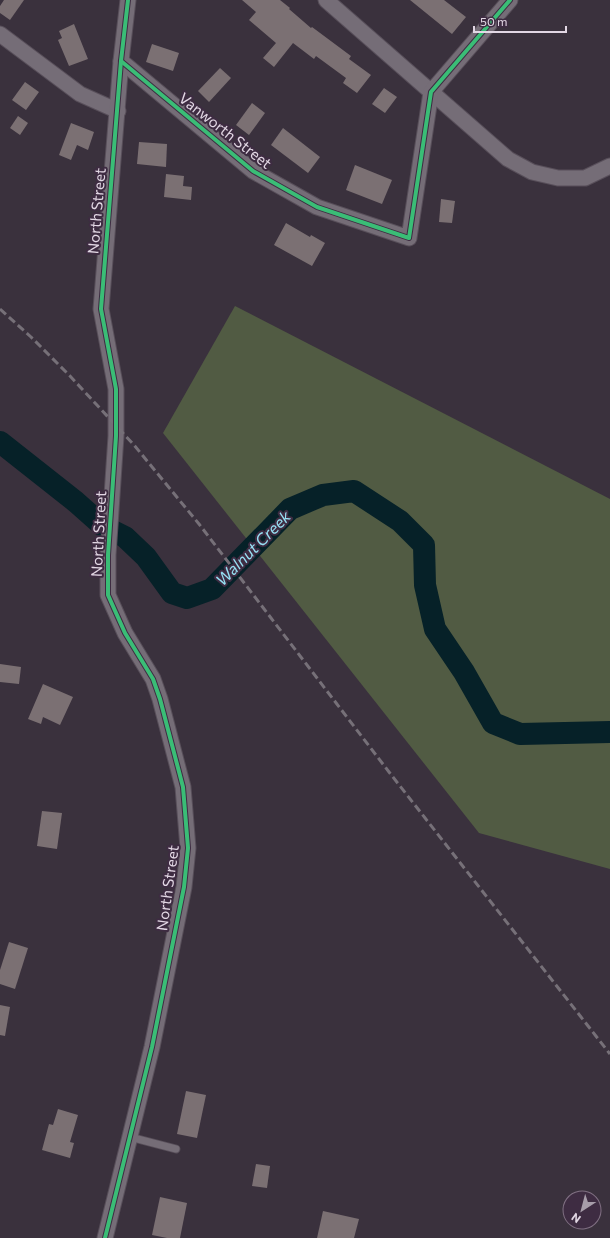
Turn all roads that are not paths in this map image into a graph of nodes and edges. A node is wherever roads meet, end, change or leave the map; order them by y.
1 (128, 0) edge
2 (326, 0) edge
3 (510, 0) edge
4 (0, 34) edge
5 (121, 61) junction
6 (431, 92) junction
7 (118, 111) junction
8 (610, 166) edge
9 (130, 1137) junction
10 (176, 1149) dead end
11 (105, 1238) edge

1 - 5 street, North Street
2 - 6 street
3 - 6 street
4 - 7 street
5 - 6 street, Vanworth Street
5 - 7 street, North Street
6 - 8 street
7 - 9 street, North Street
9 - 10 lane
9 - 11 street, North Street

